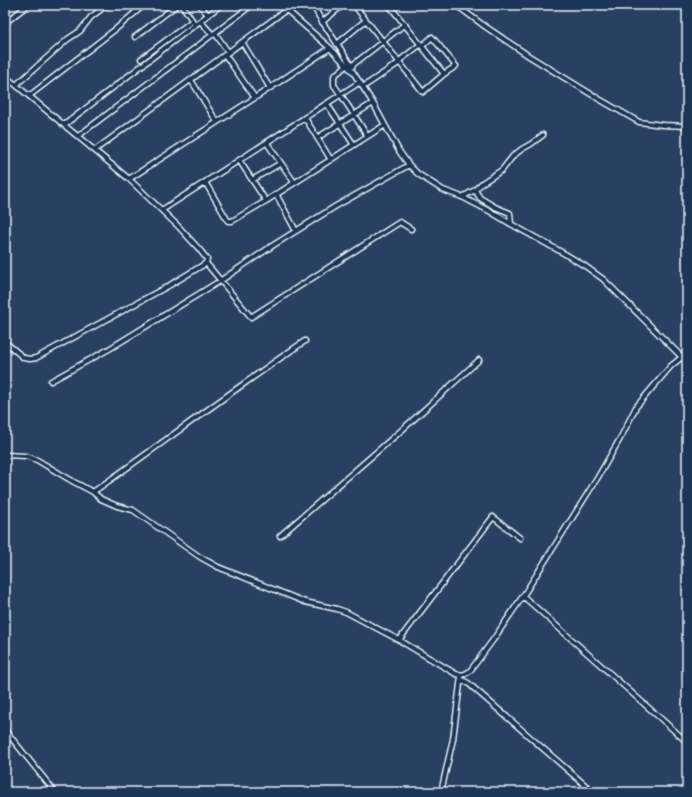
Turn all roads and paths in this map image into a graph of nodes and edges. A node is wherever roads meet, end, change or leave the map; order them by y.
1 (28, 5) edge
2 (107, 5) edge
3 (144, 5) edge
4 (177, 5) edge
5 (182, 5) edge
6 (200, 5) edge
7 (220, 5) edge
8 (252, 5) edge
9 (281, 5) edge
10 (313, 5) edge
11 (343, 5) edge
12 (354, 5) edge
13 (389, 5) edge
14 (456, 5) edge
15 (286, 10) junction
16 (5, 14) edge
17 (208, 15) junction
18 (10, 19) junction
19 (366, 20) junction
20 (192, 21) junction
21 (200, 21) junction
22 (5, 22) edge
23 (322, 22) junction
24 (404, 24) junction
25 (195, 25) junction
26 (214, 34) junction
27 (135, 38) dead end
28 (383, 41) junction
29 (242, 42) junction
30 (337, 44) junction
31 (421, 45) junction
32 (330, 48) junction
33 (226, 54) junction
34 (142, 59) dead end
35 (399, 62) junction
36 (349, 66) junction
37 (444, 74) junction
38 (5, 76) edge
39 (190, 80) junction
40 (360, 82) junction
41 (16, 86) junction
42 (270, 88) junction
43 (363, 88) junction
44 (341, 95) junction
45 (29, 96) junction
46 (255, 98) junction
47 (327, 104) junction
48 (373, 104) junction
49 (354, 115) junction
50 (305, 118) junction
51 (217, 122) junction
52 (340, 124) junction
53 (64, 125) junction
54 (385, 125) junction
55 (687, 126) edge
56 (367, 135) junction
57 (543, 135) dead end
58 (78, 136) junction
59 (317, 138) junction
60 (267, 142) junction
61 (354, 144) junction
62 (95, 150) junction
63 (239, 160) junction
64 (331, 160) junction
65 (281, 163) junction
66 (409, 165) junction
67 (130, 179) junction
68 (252, 180) junction
69 (206, 182) junction
70 (294, 182) junction
71 (475, 190) junction
72 (276, 194) junction
73 (462, 197) junction
74 (266, 201) junction
75 (162, 210) junction
76 (511, 224) junction
77 (411, 229) dead end
78 (296, 231) junction
79 (206, 263) junction
80 (220, 281) junction
81 (305, 341) dead end
82 (5, 342) edge
83 (682, 357) junction
84 (479, 360) dead end
85 (687, 362) edge
86 (51, 381) dead end
87 (5, 455) edge
88 (93, 492) junction
89 (280, 536) dead end
90 (520, 538) dead end
91 (523, 596) junction
92 (399, 640) junction
93 (461, 677) junction
94 (5, 730) edge
95 (687, 742) edge
96 (55, 792) edge
97 (441, 792) edge
98 (593, 792) edge

1 - 18 street
2 - 41 street
3 - 45 street
4 - 27 street
5 - 20 street
6 - 17 street
7 - 17 street
8 - 26 street
9 - 15 street
10 - 23 street
11 - 23 street
12 - 19 street
13 - 24 street
14 - 55 street
15 - 29 street
15 - 32 street
16 - 18 street
17 - 21 street
18 - 22 street
19 - 28 street
19 - 30 street
20 - 25 street
20 - 34 street
21 - 25 street
21 - 26 street
23 - 30 street
24 - 28 street
24 - 31 street
25 - 53 street
26 - 33 street
26 - 58 street
28 - 35 street
28 - 36 street
29 - 33 street
29 - 42 street
30 - 36 street
31 - 35 street
31 - 37 street
31 - 37 street
32 - 36 street
32 - 42 street
33 - 39 street
33 - 46 street
35 - 37 street
35 - 43 street
36 - 40 street
36 - 44 street
38 - 41 street
39 - 51 street
39 - 62 street
40 - 43 street
40 - 44 street
41 - 45 street
42 - 46 street
43 - 48 street
44 - 47 street
44 - 49 street
45 - 53 street
46 - 51 street
47 - 50 street
47 - 52 street
48 - 49 street
48 - 54 street
49 - 52 street
49 - 56 street
50 - 59 street
50 - 60 street
51 - 67 street
52 - 59 street
52 - 61 street
53 - 58 street
54 - 56 street
54 - 66 street
56 - 61 street
57 - 71 street
58 - 62 street
59 - 64 street
60 - 63 street
60 - 65 street
61 - 64 street
62 - 67 street
63 - 68 street
63 - 69 street
64 - 70 street
65 - 68 street
65 - 70 street
66 - 73 street
66 - 78 street
67 - 75 street
68 - 74 street
69 - 74 street
69 - 75 street
70 - 72 street
71 - 73 street
71 - 76 street
72 - 74 street
72 - 78 street
73 - 76 street
75 - 79 street
76 - 83 street
77 - 80 street
78 - 80 street
79 - 80 street
79 - 82 street
80 - 86 street
81 - 88 street
83 - 85 street
83 - 91 street
84 - 89 street
87 - 88 street
88 - 92 street
90 - 92 street
91 - 93 street
91 - 95 street
92 - 93 street
93 - 97 street
93 - 98 street
94 - 96 street

